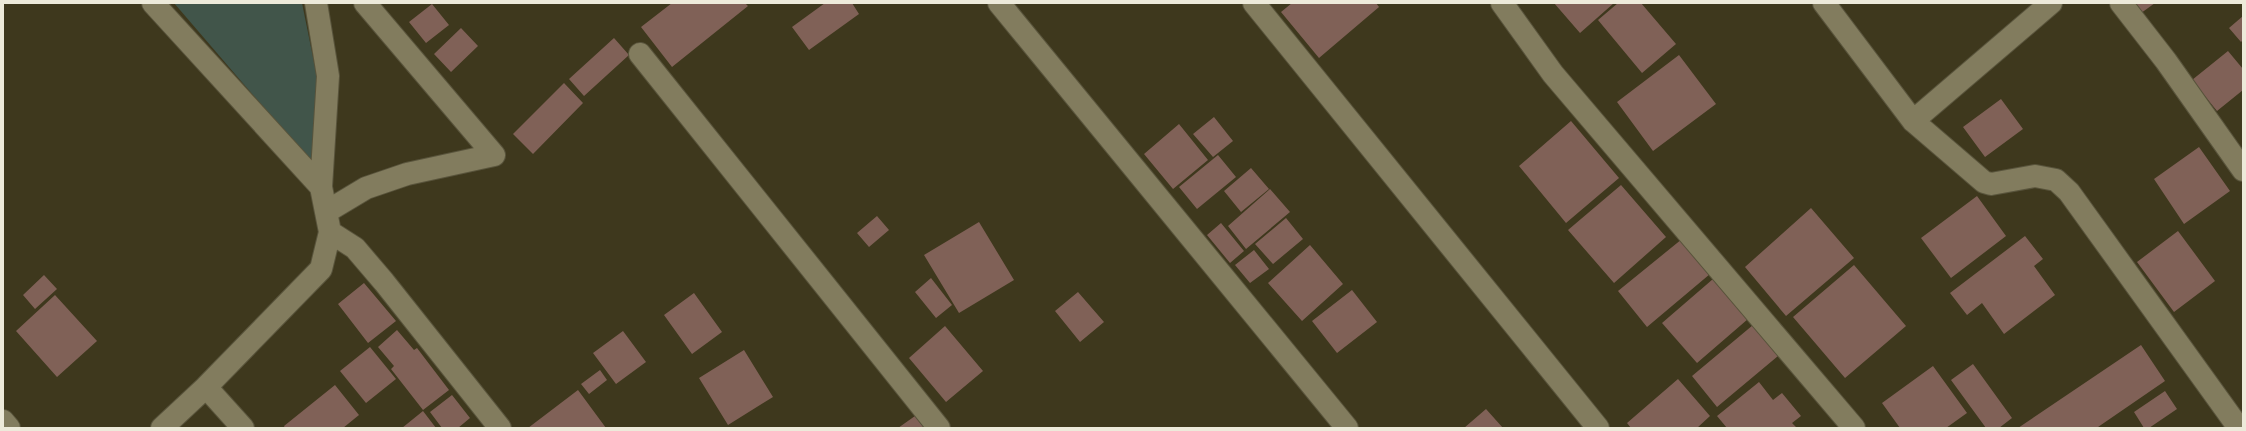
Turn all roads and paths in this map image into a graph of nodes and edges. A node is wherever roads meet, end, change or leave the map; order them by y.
1 (153, 3) edge
2 (316, 3) edge
3 (365, 3) edge
4 (999, 3) edge
5 (1254, 3) edge
6 (1502, 3) edge
7 (1824, 3) edge
8 (2051, 3) edge
9 (2121, 3) edge
10 (640, 54) dead end
11 (1913, 121) junction
12 (2243, 170) edge
13 (321, 187) junction
14 (328, 222) junction
15 (206, 387) junction
16 (3, 421) edge
17 (9, 428) edge
18 (162, 428) edge
19 (243, 428) edge
20 (500, 428) edge
21 (939, 428) edge
22 (1347, 428) edge
23 (1598, 428) edge
24 (1854, 428) edge
25 (2239, 428) edge

1 - 13 street
2 - 13 street
3 - 14 street
4 - 22 street
5 - 23 street
6 - 24 street
7 - 11 street
8 - 11 street
9 - 12 street
10 - 21 street
11 - 25 street
13 - 14 street
14 - 15 street
14 - 20 street
15 - 18 street
15 - 19 street
16 - 17 street

